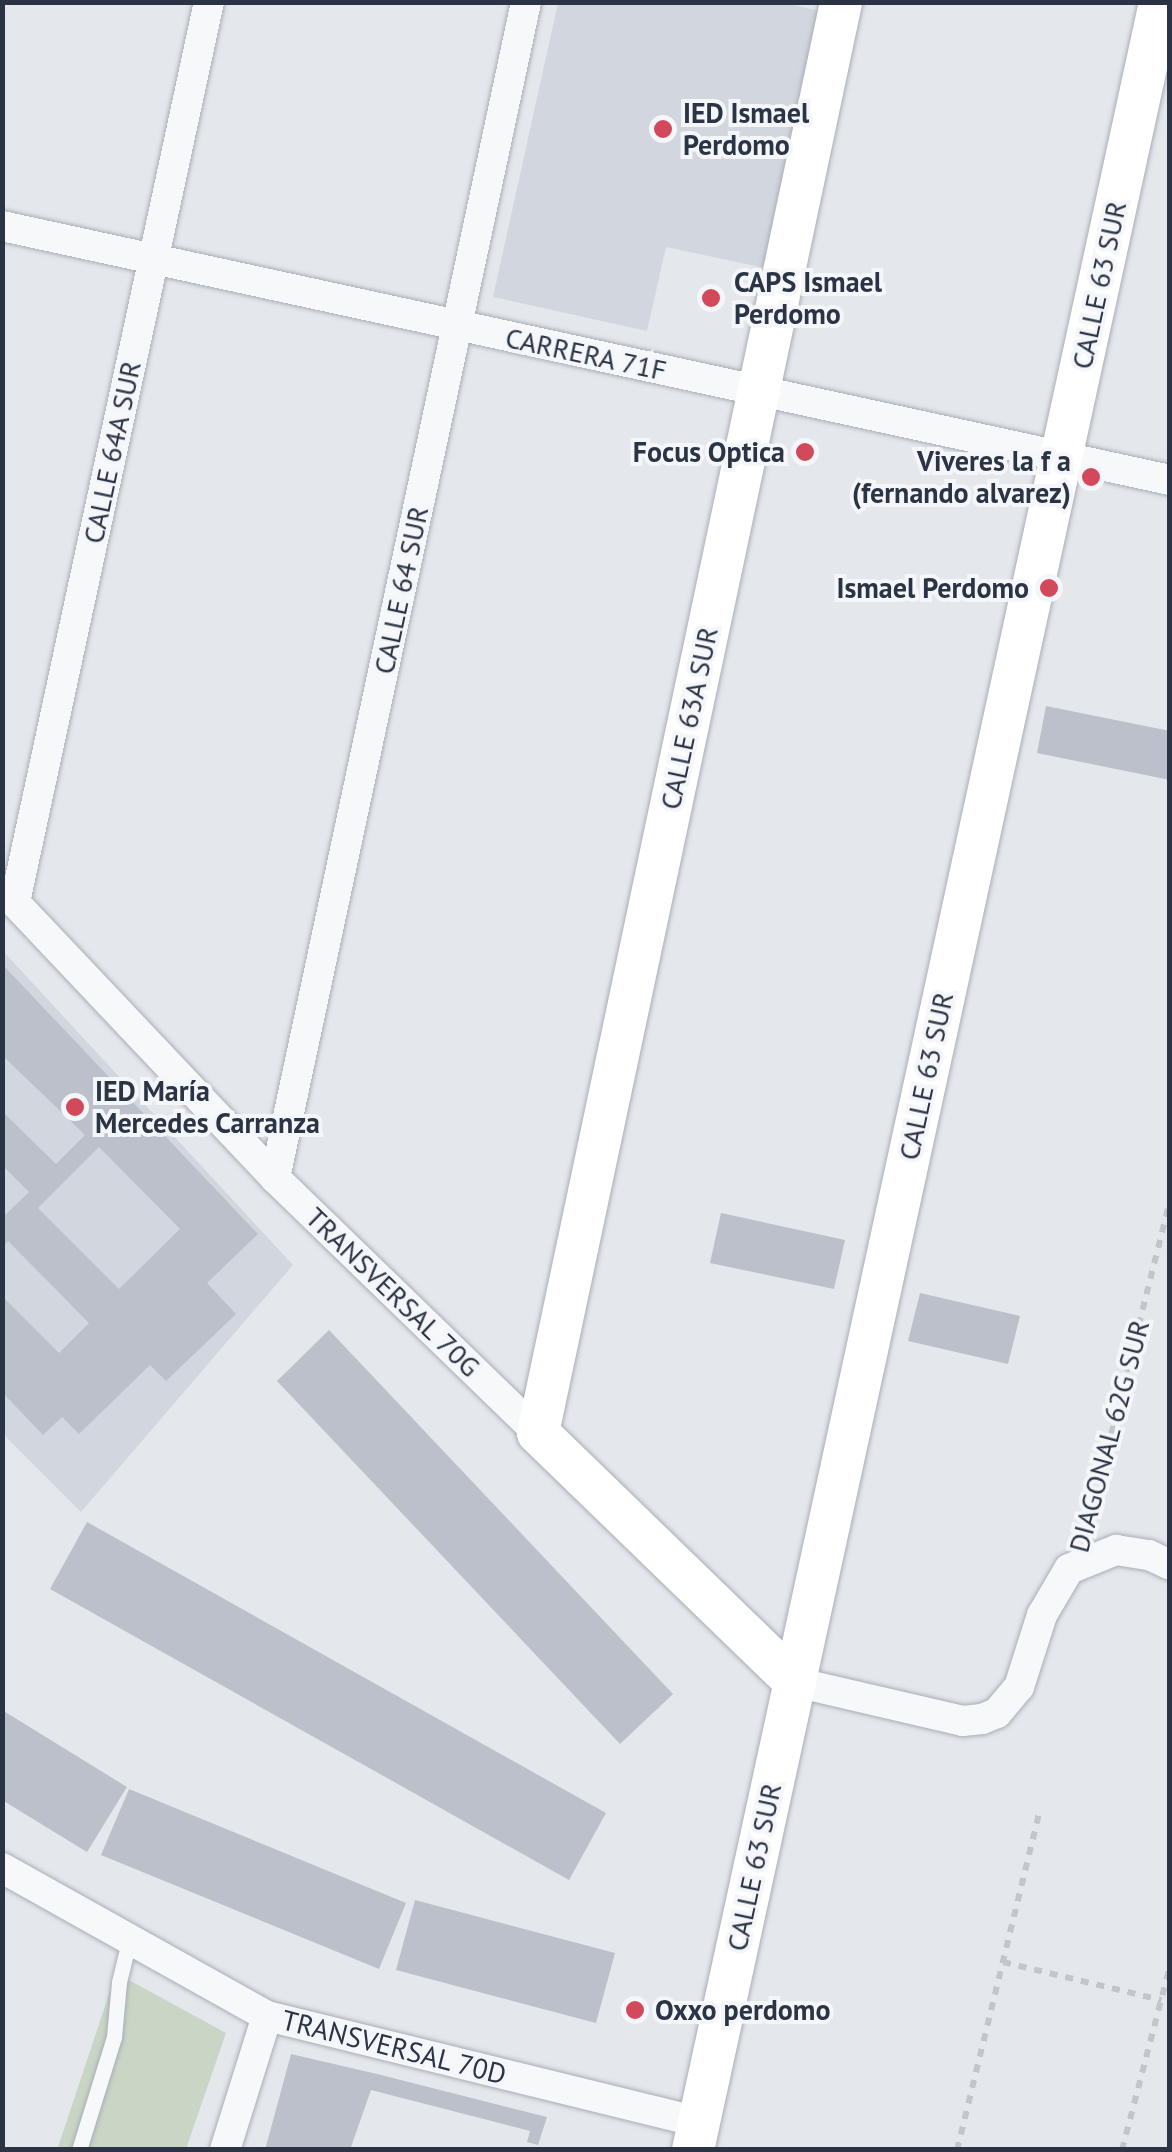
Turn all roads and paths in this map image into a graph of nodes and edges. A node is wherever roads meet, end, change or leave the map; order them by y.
1 (209, 2) edge
2 (526, 2) edge
3 (840, 2) edge
4 (1160, 2) edge
5 (2, 226) edge
6 (153, 259) junction
7 (458, 326) junction
8 (758, 391) junction
9 (1062, 456) junction
10 (1170, 480) edge
11 (9, 895) edge
12 (275, 1178) junction
13 (1170, 1200) edge
14 (538, 1433) junction
15 (1080, 1562) junction
16 (1170, 1565) edge
17 (795, 1682) junction
18 (1040, 1810) dead end
19 (2, 1868) edge
20 (130, 1937) junction
21 (1002, 1962) junction
22 (1170, 1966) edge
23 (1161, 2000) junction
24 (267, 2016) junction
25 (696, 2136) edge
26 (80, 2150) edge
27 (225, 2150) edge
28 (957, 2150) edge
29 (1122, 2150) edge

1 - 6 street, CALLE 64A SUR
2 - 7 street, CALLE 64 SUR
3 - 8 street, CALLE 63A SUR
4 - 9 street, CALLE 63 SUR
5 - 6 street, CARRERA 71F
6 - 7 street, CARRERA 71F
6 - 11 street, CALLE 64A SUR
7 - 8 street, CARRERA 71F
7 - 12 street, CALLE 64 SUR
8 - 9 street, CARRERA 71F
8 - 14 street, CALLE 63A SUR
9 - 10 street, CARRERA 71F
9 - 17 street, CALLE 63 SUR
11 - 12 street, TRANSVERSAL 70G
12 - 14 street, TRANSVERSAL 70G
13 - 15 path, DIAGONAL 62G SUR
14 - 17 street, TRANSVERSAL 70G
15 - 16 street
15 - 17 street, DIAGONAL 62G SUR
17 - 25 street, CALLE 63 SUR
18 - 21 path
19 - 20 street, TRANSVERSAL 70D
20 - 24 street, TRANSVERSAL 70D
20 - 26 lane
21 - 23 path
21 - 28 path
22 - 23 path
23 - 29 path
24 - 25 street, TRANSVERSAL 70D
24 - 27 street

